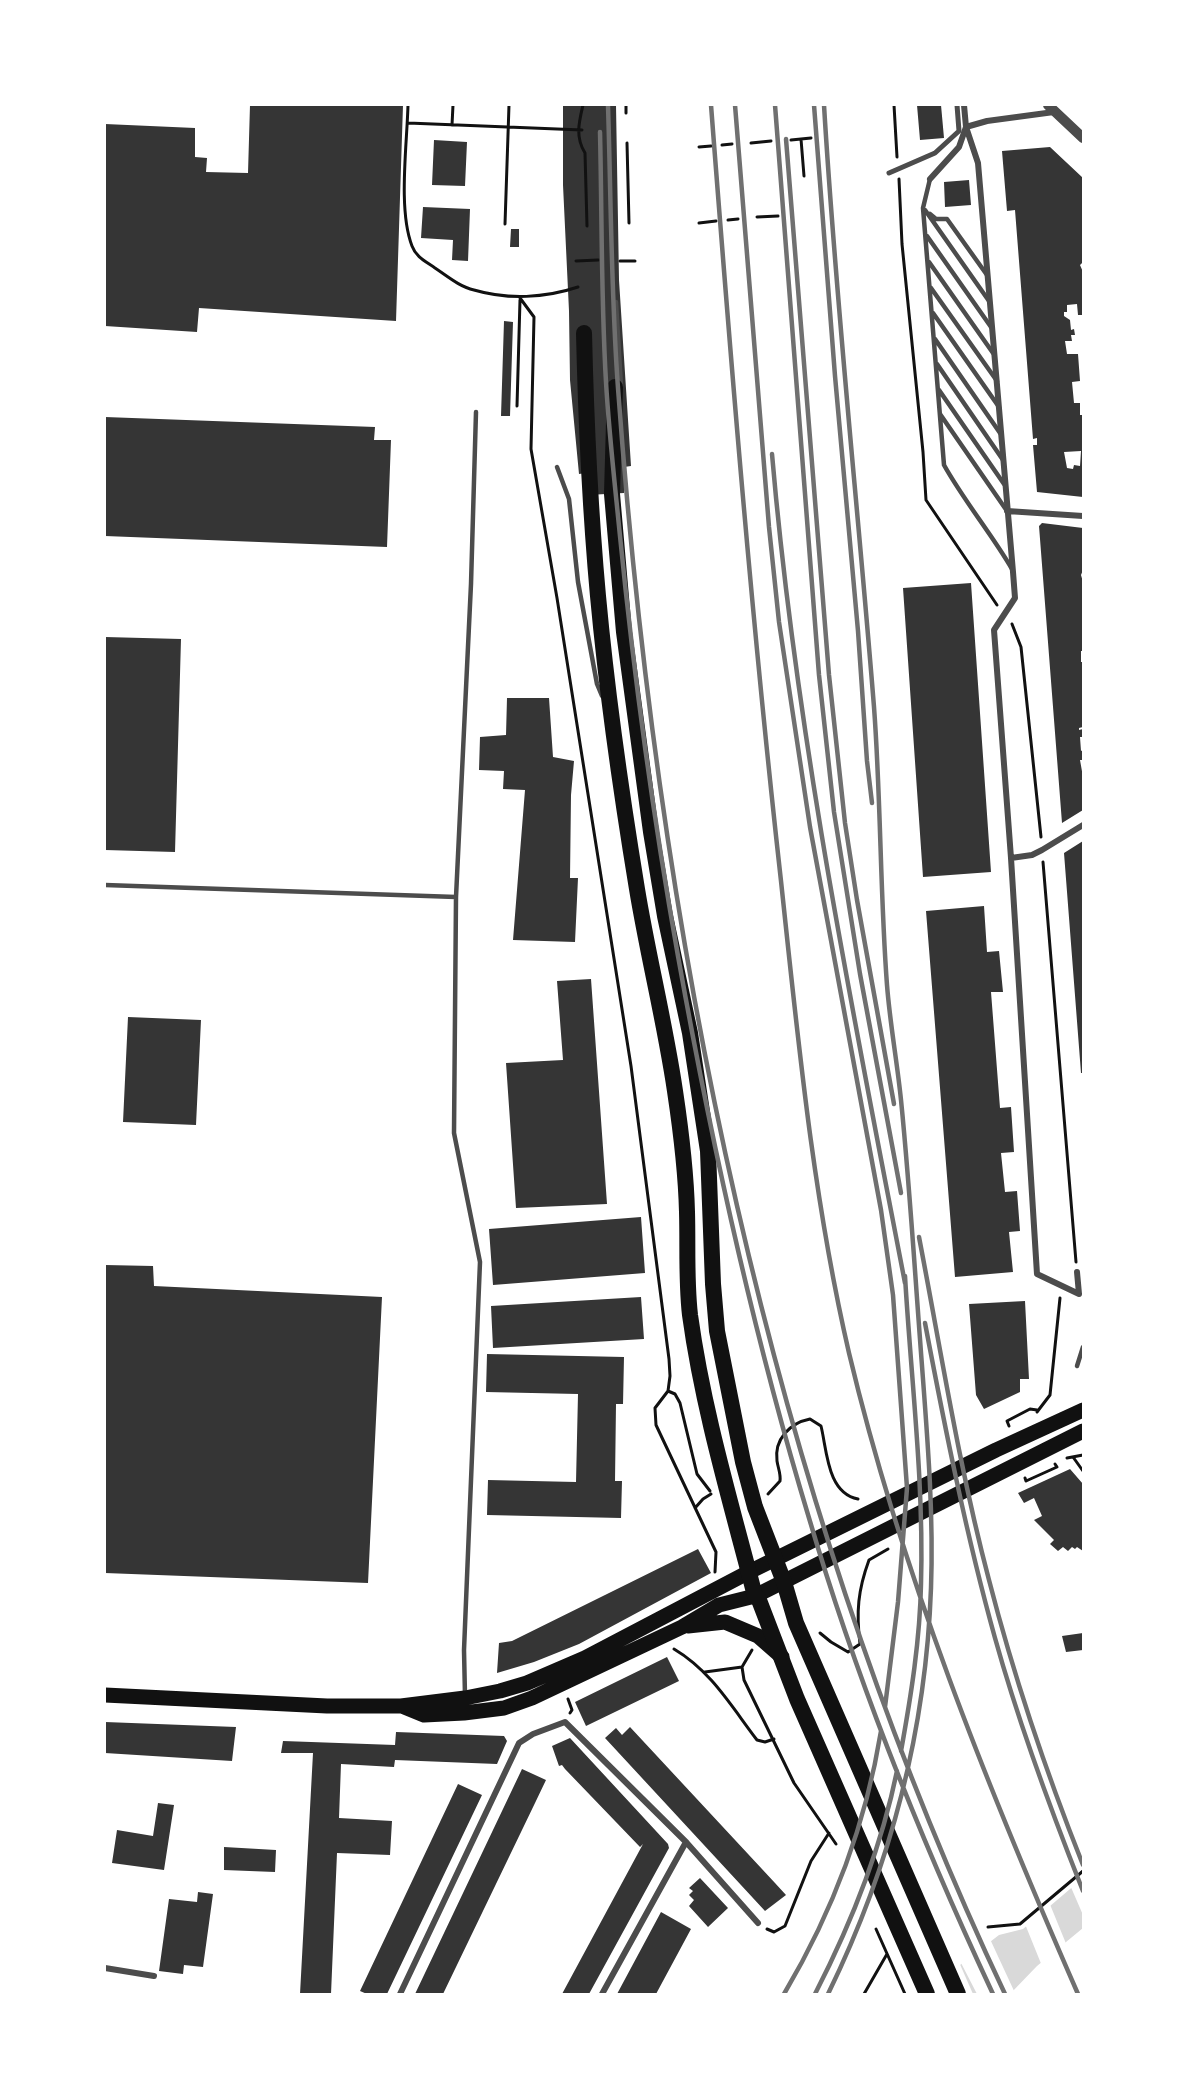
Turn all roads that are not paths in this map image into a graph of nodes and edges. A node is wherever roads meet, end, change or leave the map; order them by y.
1 (957, 105) edge
2 (964, 105) edge
3 (1052, 108) edge
4 (966, 127) junction
5 (1083, 138) edge
6 (889, 172) dead end
7 (930, 179) joint
8 (923, 208) junction
9 (925, 234) junction
10 (927, 260) junction
11 (988, 276) junction
12 (929, 285) junction
13 (616, 302) dead end
14 (990, 302) junction
15 (932, 311) junction
16 (992, 328) junction
17 (584, 333) dead end
18 (933, 336) junction
19 (995, 355) junction
20 (935, 362) junction
21 (997, 381) junction
22 (615, 387) dead end
23 (938, 388) junction
24 (999, 408) junction
25 (476, 412) dead end
26 (940, 413) junction
27 (1001, 434) junction
28 (613, 445) junction
29 (1004, 460) junction
30 (557, 467) dead end
31 (1006, 486) junction
32 (1007, 511) junction
33 (1083, 516) edge
34 (1013, 572) junction
35 (612, 718) junction
36 (1083, 825) edge
37 (1011, 858) junction
38 (105, 885) edge
39 (456, 897) junction
40 (1077, 1272) road end
41 (1081, 1293) edge
42 (1083, 1347) edge
43 (1077, 1366) dead end
44 (1083, 1410) edge
45 (1083, 1431) edge
46 (1075, 1437) edge
47 (775, 1559) junction
48 (749, 1572) junction
49 (784, 1582) junction
50 (755, 1596) junction
51 (682, 1627) junction
52 (782, 1657) junction
53 (105, 1695) edge
54 (465, 1698) junction
55 (401, 1706) junction
56 (686, 1842) junction
57 (758, 1923) road end
58 (105, 1968) edge
59 (154, 1976) dead end
60 (400, 1994) edge
61 (602, 1994) edge
62 (927, 1994) edge
63 (958, 1994) edge

1 - 6 street
2 - 4 street
3 - 4 street
3 - 5 street
4 - 7 street
4 - 11 street
7 - 8 lane
8 - 9 lane
8 - 11 lane
8 - 14 lane
9 - 10 lane
9 - 16 lane
10 - 12 lane
10 - 19 lane
11 - 14 street
12 - 15 lane
12 - 21 lane
13 - 28 lane
14 - 16 street
15 - 18 lane
15 - 24 lane
16 - 19 street
17 - 35 highway
18 - 20 lane
18 - 27 lane
19 - 21 street
20 - 23 lane
20 - 29 lane
21 - 24 street
22 - 28 highway
23 - 26 lane
23 - 31 lane
24 - 27 street
25 - 39 lane
26 - 32 lane
26 - 34 lane
27 - 29 street
28 - 47 highway
29 - 31 street
30 - 35 lane
31 - 32 street
32 - 33 street
32 - 34 street
34 - 37 street
35 - 48 highway
36 - 37 street
37 - 41 street
38 - 39 lane
39 - 54 lane
40 - 41 street
42 - 43 lane
44 - 47 main road
45 - 46 main road
46 - 49 main road
47 - 48 main road
47 - 49 highway
48 - 50 highway
48 - 54 main road
49 - 50 main road
49 - 63 highway
50 - 51 main road
50 - 52 highway
51 - 52 main road
51 - 55 main road
52 - 62 highway
53 - 55 main road
54 - 55 main road
56 - 57 street
56 - 60 street
56 - 61 street
58 - 59 street

